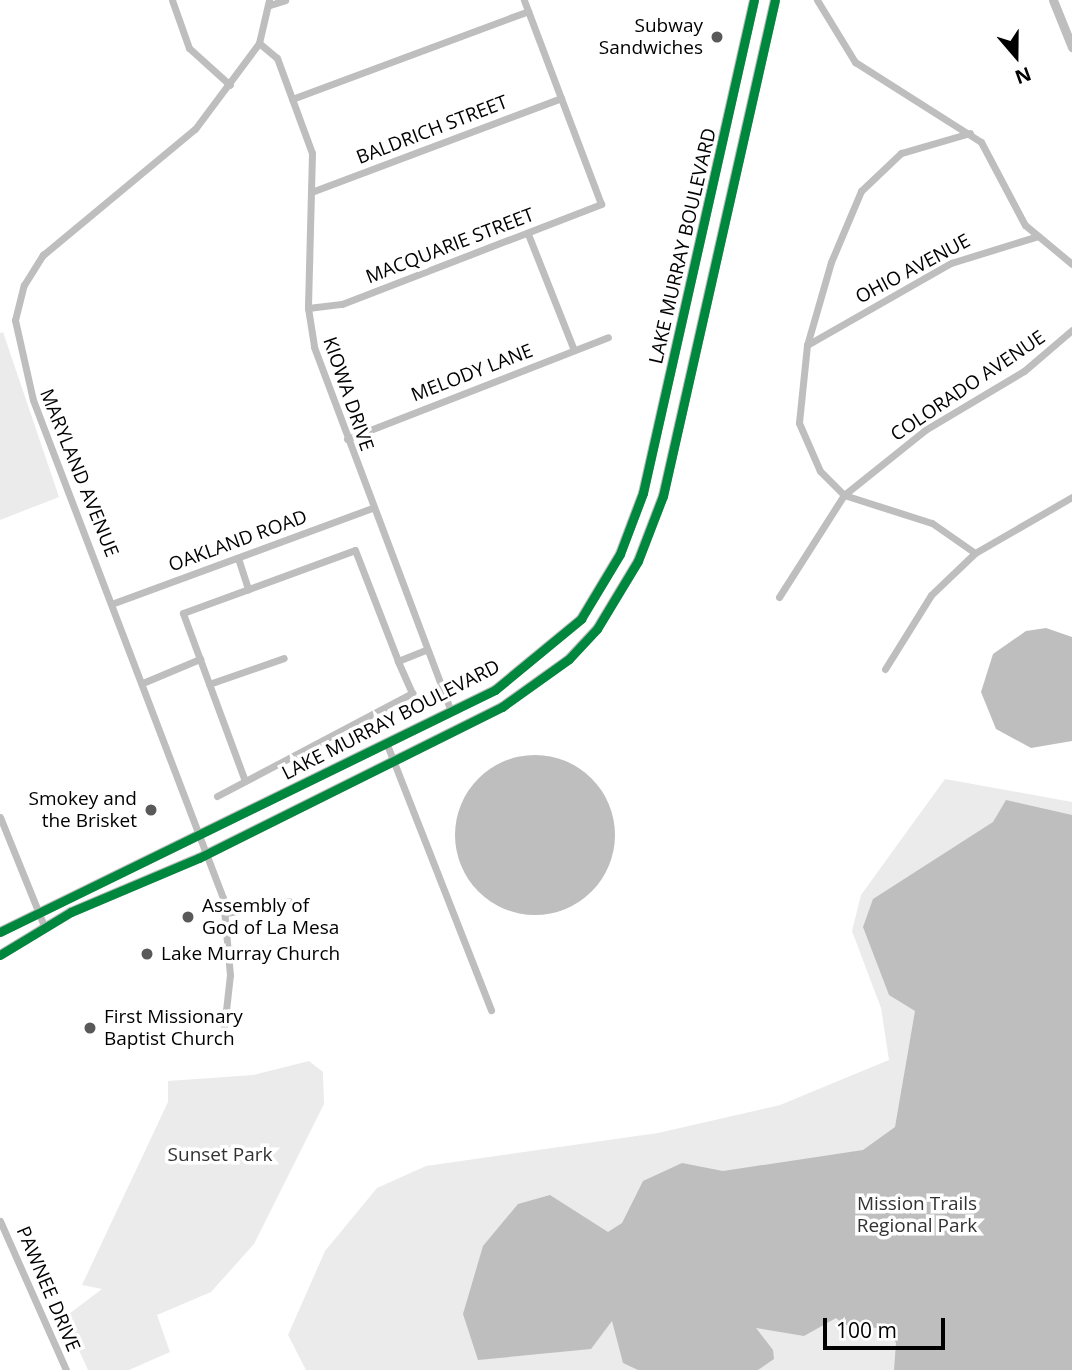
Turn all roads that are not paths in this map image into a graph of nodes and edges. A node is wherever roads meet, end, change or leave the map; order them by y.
1 (172, 0) edge
2 (285, 0) edge
3 (524, 0) edge
4 (754, 0) edge
5 (775, 0) edge
6 (817, 0) edge
7 (1053, 0) edge
8 (270, 3) edge
9 (528, 11) junction
10 (259, 43) junction
11 (1072, 47) edge
12 (230, 85) junction
13 (561, 98) junction
14 (292, 99) junction
15 (729, 128) junction
16 (749, 128) junction
17 (970, 134) junction
18 (314, 191) junction
19 (528, 234) junction
20 (1038, 236) junction
21 (699, 258) junction
22 (718, 262) junction
23 (1072, 264) edge
24 (308, 308) junction
25 (1072, 330) edge
26 (608, 337) dead end
27 (807, 345) junction
28 (574, 349) junction
29 (347, 439) junction
30 (844, 495) junction
31 (1072, 497) edge
32 (372, 508) junction
33 (975, 553) junction
34 (238, 558) junction
35 (248, 589) junction
36 (779, 597) dead end
37 (114, 603) junction
38 (427, 649) junction
39 (284, 658) dead end
40 (200, 659) junction
41 (398, 661) junction
42 (885, 669) dead end
43 (145, 682) junction
44 (209, 684) junction
45 (451, 711) junction
46 (386, 741) junction
47 (393, 759) junction
48 (245, 781) junction
49 (217, 796) dead end
50 (0, 817) edge
51 (202, 836) junction
52 (208, 854) junction
53 (289, 901) dead end
54 (37, 909) junction
55 (226, 913) junction
56 (44, 926) junction
57 (0, 932) edge
58 (0, 955) edge
59 (491, 1010) dead end
60 (223, 1037) dead end
61 (0, 1221) edge
62 (66, 1370) edge

1 - 12 street
2 - 8 street
3 - 9 street
4 - 15 main road, LAKE MURRAY BOULEVARD
5 - 16 main road, LAKE MURRAY BOULEVARD
6 - 17 street
7 - 11 street
8 - 10 street, MARYLAND AVENUE
9 - 13 street
9 - 14 street
10 - 12 street, MARYLAND AVENUE
10 - 14 street, KIOWA DRIVE
12 - 37 street, MARYLAND AVENUE
13 - 18 street, BALDRICH STREET
13 - 19 street, MACQUARIE STREET
14 - 18 street, KIOWA DRIVE
15 - 16 main road
15 - 21 main road, LAKE MURRAY BOULEVARD
16 - 22 main road, LAKE MURRAY BOULEVARD
17 - 20 street
17 - 27 street
18 - 24 street, KIOWA DRIVE
19 - 24 street, MACQUARIE STREET
19 - 28 street
20 - 23 street
20 - 27 street, OHIO AVENUE
21 - 22 main road
21 - 45 main road, LAKE MURRAY BOULEVARD
22 - 47 main road, LAKE MURRAY BOULEVARD
24 - 29 street, KIOWA DRIVE
25 - 30 street, COLORADO AVENUE
26 - 28 street, MELODY LANE
27 - 30 street
28 - 29 street, MELODY LANE
29 - 32 street, KIOWA DRIVE
30 - 33 street
30 - 36 street, COLORADO AVENUE
31 - 33 street
32 - 34 street, OAKLAND ROAD
32 - 38 street, KIOWA DRIVE
33 - 42 street
34 - 35 street
34 - 37 street, OAKLAND ROAD
35 - 40 street
35 - 41 street
37 - 43 street, MARYLAND AVENUE
38 - 41 street
38 - 45 street, KIOWA DRIVE
39 - 44 street
40 - 43 street
40 - 44 street
41 - 48 street
43 - 51 street, MARYLAND AVENUE
44 - 48 street
45 - 46 main road, LAKE MURRAY BOULEVARD
46 - 47 street
46 - 51 main road, LAKE MURRAY BOULEVARD
47 - 52 main road, LAKE MURRAY BOULEVARD
47 - 59 street
48 - 49 street
50 - 54 street
51 - 52 street, MARYLAND AVENUE
51 - 54 main road, LAKE MURRAY BOULEVARD
52 - 55 street, MARYLAND AVENUE
52 - 56 main road, LAKE MURRAY BOULEVARD
53 - 55 street
54 - 56 street
54 - 57 main road, LAKE MURRAY BOULEVARD
55 - 60 street, MARYLAND AVENUE
56 - 58 main road, LAKE MURRAY BOULEVARD
61 - 62 street, PAWNEE DRIVE

